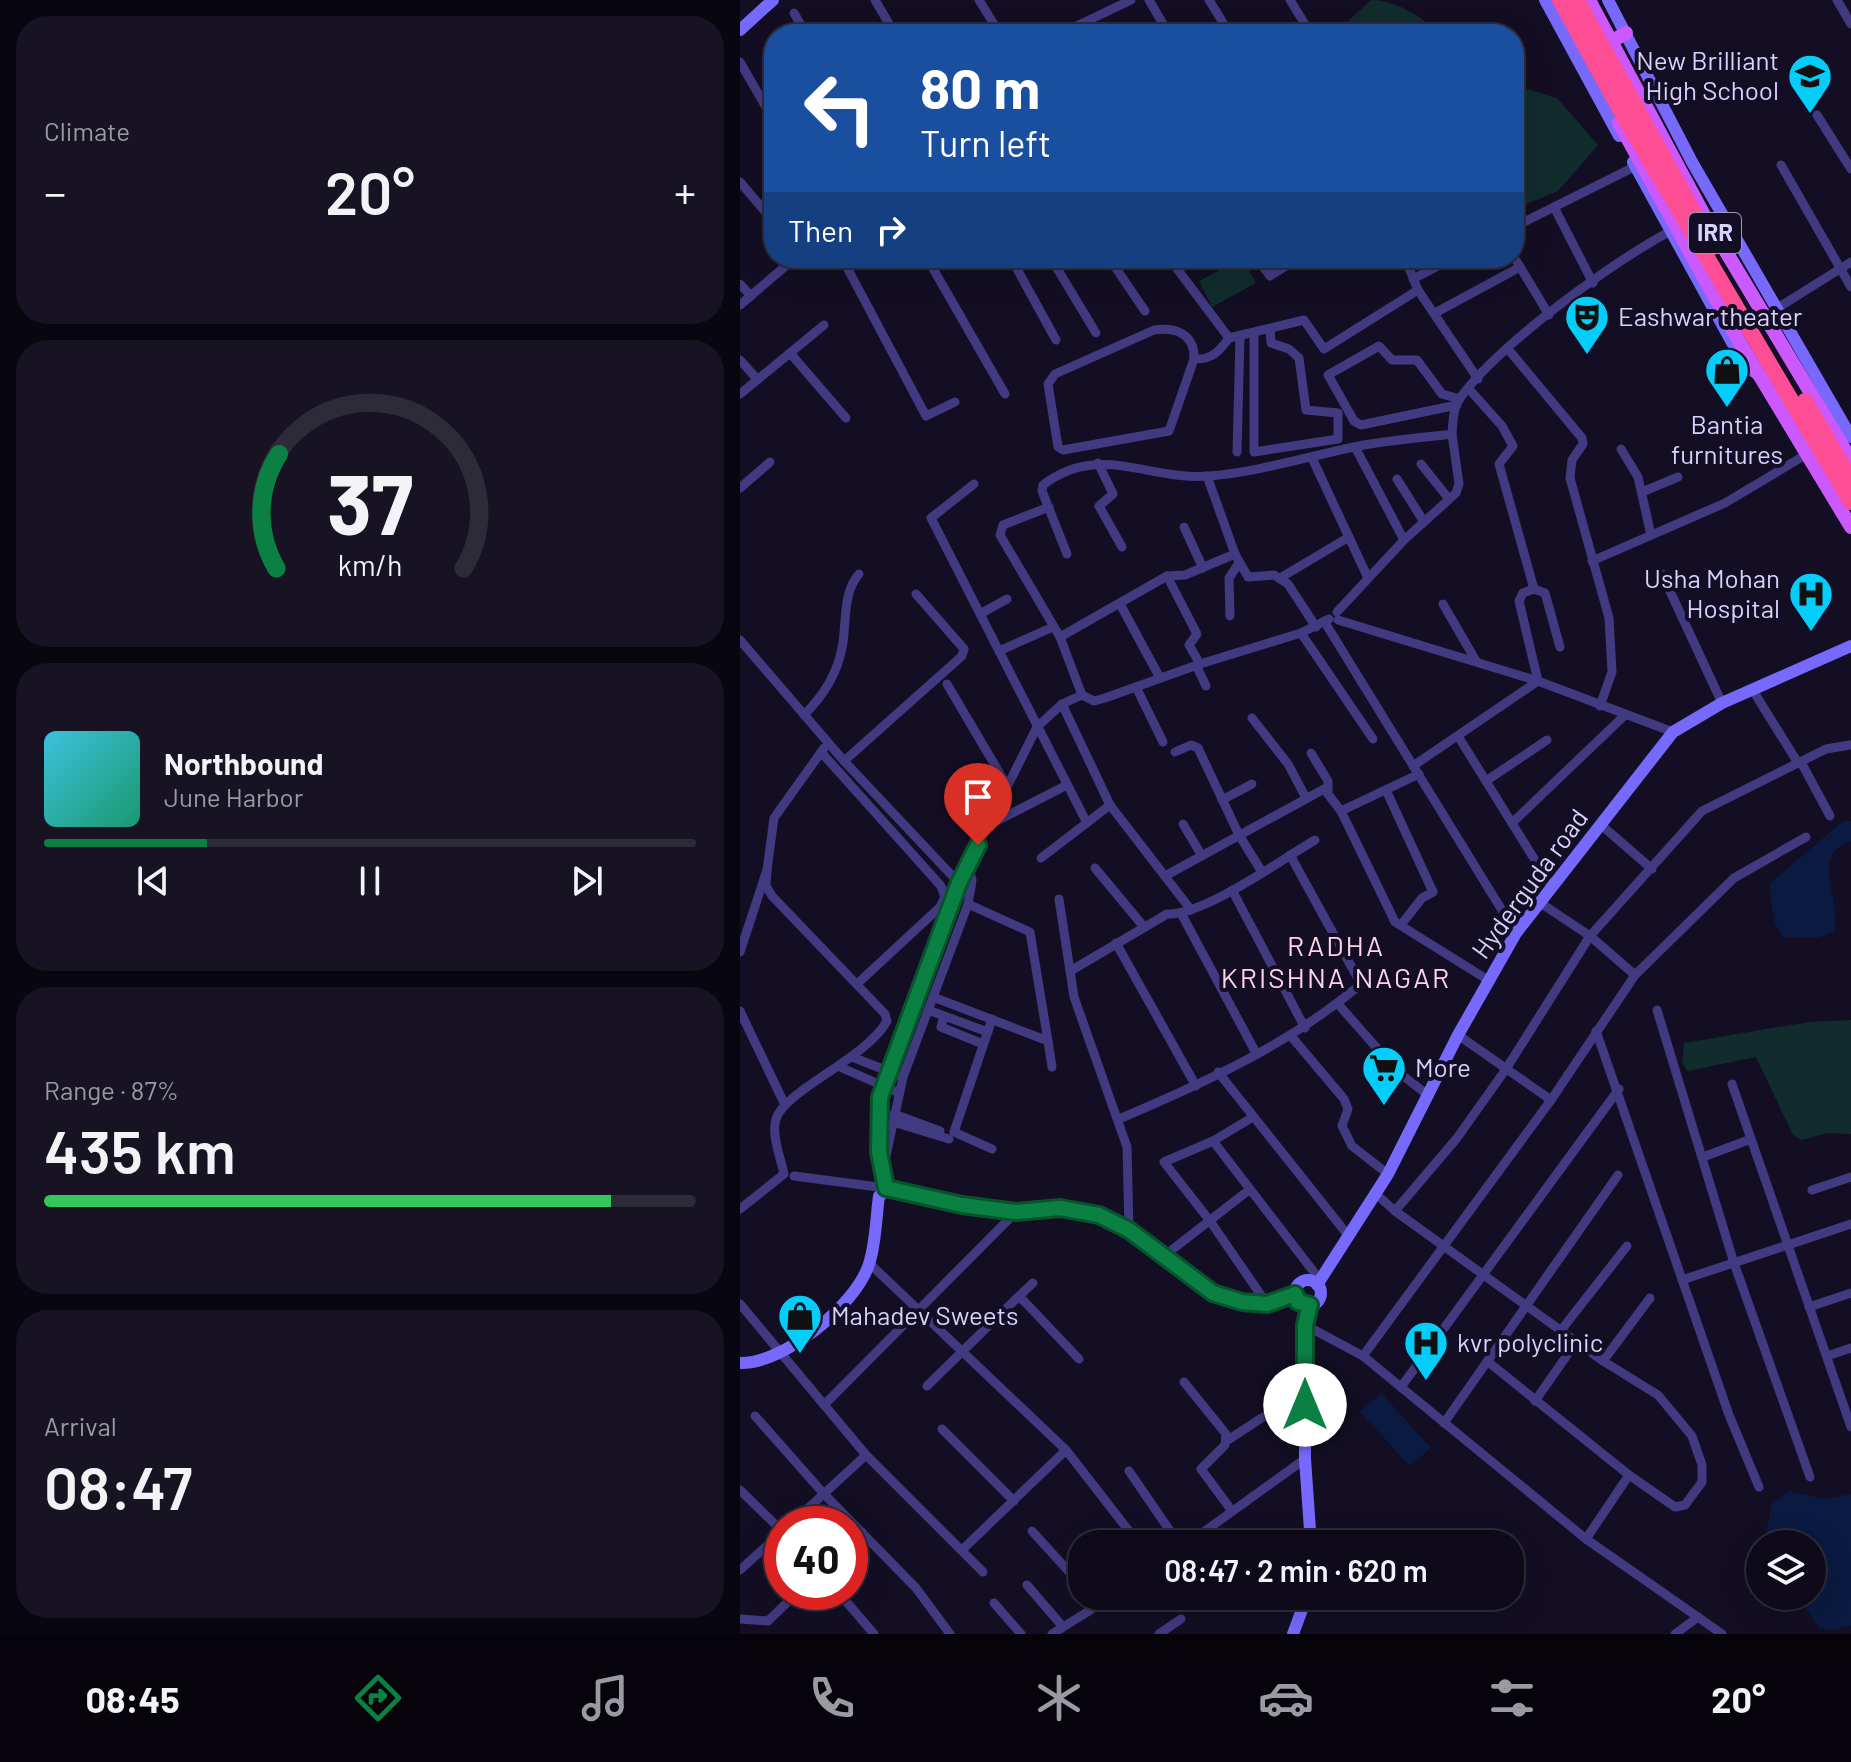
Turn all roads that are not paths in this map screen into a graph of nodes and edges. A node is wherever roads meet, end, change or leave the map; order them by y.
1 (773, 0) edge
2 (875, 0) edge
3 (979, 0) edge
4 (1131, 0) edge
5 (1149, 0) edge
6 (1209, 0) edge
7 (1290, 0) edge
8 (1545, 0) edge
9 (1551, 0) edge
10 (1560, 0) edge
11 (1577, 0) edge
12 (1589, 0) edge
13 (1608, 0) edge
14 (1837, 0) edge
15 (794, 13) dead end
16 (800, 24) edge
17 (889, 24) edge
18 (994, 24) edge
19 (1081, 24) edge
20 (1163, 24) edge
21 (1224, 24) edge
22 (1305, 24) edge
23 (1851, 24) edge
24 (740, 30) edge
25 (1626, 33) junction
26 (1612, 41) junction
27 (740, 62) edge
28 (764, 104) edge
29 (1817, 115) dead end
30 (1638, 165) junction
31 (1781, 165) dead end
32 (1851, 169) edge
33 (740, 182) edge
34 (1554, 207) junction
35 (764, 210) edge
36 (1704, 215) junction
37 (1524, 222) edge
38 (1673, 230) junction
39 (1851, 262) edge
40 (783, 268) edge
41 (847, 268) edge
42 (933, 268) edge
43 (1016, 268) edge
44 (1057, 268) edge
45 (1116, 268) edge
46 (1176, 268) edge
47 (1264, 268) edge
48 (1283, 268) edge
49 (1409, 268) edge
50 (1434, 268) edge
51 (1518, 268) edge
52 (1521, 268) edge
53 (1840, 268) junction
54 (1413, 279) junction
55 (1593, 283) junction
56 (740, 284) edge
57 (1851, 287) edge
58 (1418, 290) junction
59 (751, 296) junction
60 (740, 305) edge
61 (1776, 309) junction
62 (1145, 311) dead end
63 (1435, 313) junction
64 (1549, 315) junction
65 (824, 325) dead end
66 (1262, 331) junction
67 (1096, 333) dead end
68 (1240, 337) junction
69 (1229, 338) junction
70 (1056, 340) dead end
71 (1263, 345) junction
72 (1508, 349) junction
73 (790, 353) junction
74 (1194, 359) junction
75 (740, 360) edge
76 (757, 379) junction
77 (1478, 379) junction
78 (1469, 389) junction
79 (740, 394) edge
80 (1005, 394) dead end
81 (1448, 395) junction
82 (955, 402) dead end
83 (1458, 402) junction
84 (1445, 407) junction
85 (846, 418) dead end
86 (1452, 434) junction
87 (1851, 437) edge
88 (1355, 447) junction
89 (1621, 449) dead end
90 (1237, 452) dead end
91 (1807, 454) junction
92 (1312, 458) junction
93 (1851, 460) edge
94 (770, 462) dead end
95 (1098, 463) junction
96 (1421, 464) dead end
97 (1207, 476) junction
98 (1678, 477) dead end
99 (1397, 479) dead end
100 (1851, 480) edge
101 (974, 484) dead end
102 (740, 488) edge
103 (1642, 492) junction
104 (1449, 499) junction
105 (1851, 502) edge
106 (1049, 507) junction
107 (1424, 522) junction
108 (1184, 527) dead end
109 (1851, 527) edge
110 (1651, 535) junction
111 (1349, 537) junction
112 (1404, 540) junction
113 (1122, 547) dead end
114 (1067, 554) dead end
115 (1237, 559) junction
116 (1592, 561) junction
117 (1203, 568) junction
118 (859, 574) dead end
119 (1662, 574) dead end
120 (1167, 576) junction
121 (1280, 578) junction
122 (1368, 578) junction
123 (1534, 589) junction
124 (916, 594) dead end
125 (1007, 599) dead end
126 (1120, 604) junction
127 (1443, 604) dead end
128 (980, 614) junction
129 (1230, 616) dead end
130 (1329, 620) junction
131 (1053, 627) junction
132 (1301, 633) junction
133 (1060, 637) junction
134 (740, 640) edge
135 (1851, 646) edge
136 (1560, 647) dead end
137 (999, 651) junction
138 (1476, 661) junction
139 (1198, 664) junction
140 (1160, 678) junction
141 (1538, 681) junction
142 (947, 684) dead end
143 (1206, 686) dead end
144 (1136, 687) junction
145 (1752, 689) junction
146 (1082, 695) junction
147 (1722, 703) junction
148 (1062, 704) junction
149 (1600, 706) junction
150 (804, 715) junction
151 (1625, 715) junction
152 (1252, 718) dead end
153 (1037, 727) junction
154 (1673, 732) junction
155 (1458, 736) junction
156 (1373, 739) dead end
157 (1547, 740) dead end
158 (1163, 742) dead end
159 (828, 743) junction
160 (1850, 745) edge
161 (821, 752) junction
162 (1175, 752) dead end
163 (1311, 753) dead end
164 (844, 761) junction
165 (1799, 763) junction
166 (1416, 770) junction
167 (1486, 781) junction
168 (1006, 784) junction
169 (1252, 784) dead end
170 (1067, 785) junction
171 (1386, 790) junction
172 (1328, 791) junction
173 (1306, 798) junction
174 (1222, 800) junction
175 (1110, 805) junction
176 (1341, 811) junction
177 (1830, 816) dead end
178 (1087, 823) junction
179 (1512, 823) junction
180 (1183, 824) dead end
181 (1600, 824) junction
182 (987, 826) junction
183 (1239, 835) junction
184 (1806, 837) dead end
185 (1315, 840) dead end
186 (1290, 855) junction
187 (1202, 856) junction
188 (1041, 858) dead end
189 (968, 865) junction
190 (1095, 868) dead end
191 (1652, 869) junction
192 (767, 870) junction
193 (1262, 872) junction
194 (1165, 876) junction
195 (959, 883) junction
196 (1551, 886) junction
197 (971, 887) junction
198 (1232, 890) junction
199 (1059, 899) dead end
200 (1539, 902) junction
201 (970, 905) junction
202 (1186, 912) junction
203 (966, 916) junction
204 (1401, 925) junction
205 (1144, 927) junction
206 (1516, 933) junction
207 (1590, 936) junction
208 (1116, 943) junction
209 (740, 952) edge
210 (1072, 970) junction
211 (1635, 975) junction
212 (946, 977) dead end
213 (1488, 980) junction
214 (857, 984) junction
215 (933, 997) junction
216 (954, 1004) junction
217 (1338, 1004) junction
218 (928, 1010) junction
219 (1657, 1010) dead end
220 (740, 1011) edge
221 (947, 1017) junction
222 (992, 1019) junction
223 (924, 1021) junction
224 (941, 1027) junction
225 (1305, 1028) junction
226 (1596, 1031) junction
227 (988, 1032) junction
228 (1458, 1035) junction
229 (1291, 1036) junction
230 (1048, 1041) junction
231 (983, 1044) junction
232 (1256, 1053) junction
233 (852, 1057) junction
234 (840, 1067) junction
235 (1052, 1067) dead end
236 (1506, 1069) junction
237 (888, 1071) junction
238 (1218, 1072) junction
239 (903, 1077) junction
240 (1732, 1084) dead end
241 (1196, 1086) junction
242 (883, 1087) junction
243 (1619, 1089) junction
244 (899, 1093) junction
245 (1429, 1096) junction
246 (1551, 1100) junction
247 (785, 1105) junction
248 (1253, 1117) junction
249 (894, 1118) junction
250 (1119, 1119) junction
251 (946, 1136) dead end
252 (1751, 1139) junction
253 (1213, 1141) junction
254 (992, 1149) dead end
255 (1703, 1157) junction
256 (884, 1165) junction
257 (1388, 1174) junction
258 (1618, 1175) dead end
259 (794, 1176) dead end
260 (1851, 1177) edge
261 (886, 1188) junction
262 (1249, 1190) junction
263 (1812, 1190) dead end
264 (1376, 1194) junction
265 (740, 1209) edge
266 (1395, 1211) junction
267 (1016, 1212) junction
268 (1210, 1221) junction
269 (1851, 1224) edge
270 (1129, 1230) junction
271 (1347, 1234) junction
272 (1788, 1242) junction
273 (1442, 1245) junction
274 (1627, 1246) dead end
275 (1164, 1256) junction
276 (1734, 1263) junction
277 (870, 1264) junction
278 (1484, 1275) junction
279 (1682, 1280) junction
280 (1319, 1282) junction
281 (1033, 1283) dead end
282 (1851, 1293) edge
283 (1295, 1294) junction
284 (1017, 1298) junction
285 (1650, 1298) dead end
286 (740, 1304) edge
287 (1267, 1304) junction
288 (1310, 1305) junction
289 (1527, 1305) junction
290 (1809, 1307) junction
291 (921, 1311) junction
292 (1305, 1325) junction
293 (1562, 1329) junction
294 (1577, 1341) junction
295 (1851, 1348) edge
296 (782, 1351) junction
297 (962, 1352) junction
298 (1363, 1356) junction
299 (1827, 1356) junction
300 (1079, 1359) dead end
301 (1487, 1361) junction
302 (1603, 1361) junction
303 (740, 1363) edge
304 (1184, 1382) dead end
305 (927, 1386) dead end
306 (1401, 1387) junction
307 (1535, 1401) junction
308 (824, 1405) junction
309 (1848, 1411) edge
310 (755, 1416) dead end
311 (1263, 1417) dead end
312 (1444, 1423) junction
313 (1851, 1427) edge
314 (942, 1429) dead end
315 (1228, 1440) junction
316 (1066, 1450) junction
317 (866, 1455) junction
318 (1305, 1459) junction
319 (1129, 1471) dead end
320 (1629, 1475) junction
321 (1810, 1477) dead end
322 (1759, 1487) dead end
323 (740, 1490) edge
324 (824, 1494) junction
325 (1014, 1501) junction
326 (811, 1506) edge
327 (836, 1506) edge
328 (1232, 1511) junction
329 (764, 1513) edge
330 (1128, 1530) edge
331 (1169, 1530) edge
332 (1206, 1530) edge
333 (1309, 1530) edge
334 (1032, 1531) dead end
335 (868, 1538) edge
336 (1586, 1539) junction
337 (764, 1546) edge
338 (962, 1550) junction
339 (741, 1566) edge
340 (1068, 1571) edge
341 (983, 1572) dead end
342 (1027, 1585) dead end
343 (994, 1603) dead end
344 (779, 1610) edge
345 (853, 1610) edge
346 (1090, 1610) edge
347 (1302, 1610) edge
348 (1698, 1617) junction
349 (740, 1619) edge
350 (1181, 1619) dead end
351 (1063, 1627) junction
352 (946, 1632) edge
353 (874, 1634) edge
354 (1021, 1634) edge
355 (1052, 1634) edge
356 (1159, 1634) edge
357 (1293, 1634) edge
358 (1675, 1634) edge
359 (1722, 1634) edge

1 - 24 street
2 - 17 street
3 - 18 street
4 - 19 street
5 - 20 street
6 - 21 street
7 - 22 street
8 - 30 street
9 - 30 main road, IRR
10 - 105 highway, bridge
11 - 100 highway, bridge
12 - 26 main road, IRR
13 - 25 street
14 - 23 street
15 - 16 street
25 - 26 main road
25 - 61 street
26 - 36 main road, IRR
27 - 28 street
29 - 32 street
30 - 34 street
30 - 38 main road, IRR
31 - 53 street
33 - 35 street
34 - 37 street
34 - 55 street
36 - 38 street
36 - 93 main road, IRR
38 - 55 street
38 - 91 main road, IRR
39 - 53 street
40 - 59 street
41 - 82 street
42 - 80 street
43 - 70 street
44 - 67 street
45 - 62 street
46 - 69 street
47 - 48 street
49 - 54 street
50 - 54 street
51 - 63 street
52 - 64 street
53 - 57 street
53 - 61 street
54 - 58 street
55 - 64 street
56 - 59 street
58 - 63 street
58 - 66 street
59 - 60 street
61 - 87 street
63 - 77 street
64 - 72 street
65 - 73 street
66 - 68 street
66 - 71 street
66 - 71 street
68 - 69 street
68 - 90 street
69 - 74 street
71 - 71 street
72 - 77 street
72 - 116 street
73 - 76 street
73 - 85 street
74 - 74 street
75 - 76 street
76 - 79 street
77 - 78 street
78 - 83 street
78 - 123 street
81 - 83 street
81 - 84 street
81 - 84 street
83 - 84 street
83 - 86 street
86 - 88 street
86 - 104 street
88 - 92 street
88 - 112 street
89 - 103 street
91 - 109 main road, IRR
91 - 110 street
92 - 97 street
92 - 111 street
94 - 102 street
95 - 97 street
95 - 106 street
95 - 113 street
96 - 104 street
97 - 115 street
98 - 103 street
99 - 107 street
101 - 128 street
103 - 110 street
104 - 107 street
106 - 114 street
106 - 131 street
107 - 112 street
108 - 117 street
110 - 116 street
111 - 121 street
111 - 122 street
112 - 122 street
115 - 117 street
115 - 121 street
115 - 129 street
116 - 149 street
117 - 120 street
118 - 150 street
119 - 147 street
120 - 126 street
120 - 139 street
121 - 130 street
122 - 130 street
123 - 136 street
123 - 141 street
124 - 164 street
125 - 128 street
126 - 133 street
126 - 140 street
127 - 138 street
128 - 137 street
130 - 132 street
130 - 138 street
130 - 166 street
131 - 133 street
131 - 137 street
132 - 139 street
132 - 156 street
133 - 146 street
134 - 150 street
135 - 145 street, Hyderguda road
137 - 153 street
138 - 141 street
139 - 140 street
139 - 143 street
140 - 144 street
141 - 149 street
141 - 155 street
142 - 168 street
144 - 146 street
144 - 158 street
145 - 147 street, Hyderguda road
145 - 165 street
146 - 148 street
147 - 154 street, Hyderguda road
148 - 153 street
148 - 175 street
149 - 151 street
150 - 159 street
151 - 154 street
151 - 179 street
152 - 173 street
153 - 168 street
153 - 170 street
154 - 181 street, Hyderguda road
155 - 166 street
155 - 167 street
157 - 167 street
159 - 161 street
159 - 164 street
160 - 165 street
161 - 192 street
161 - 214 street
162 - 174 street
163 - 172 street
164 - 195 street
165 - 177 street
165 - 191 street
166 - 171 street
166 - 206 street
167 - 179 street
168 - 182 street
169 - 174 street
170 - 178 street
170 - 182 street
171 - 176 street
171 - 204 street
172 - 173 street
172 - 176 street
173 - 183 street
174 - 183 street
175 - 178 street
175 - 194 street
176 - 204 street
178 - 188 street
179 - 196 street
180 - 187 street
181 - 191 street
181 - 196 street, Hyderguda road
182 - 189 street
183 - 187 street
183 - 193 street
184 - 211 street
185 - 186 street
186 - 193 street
186 - 217 street
187 - 194 street
189 - 195 street
189 - 197 street
190 - 205 street
191 - 207 street
192 - 209 street
192 - 214 street
193 - 198 street
194 - 202 street
195 - 197 street
195 - 237 street
196 - 200 street, Hyderguda road
197 - 201 street
198 - 202 street
198 - 225 street
199 - 210 street
200 - 206 street, Hyderguda road
200 - 207 street
201 - 203 street
201 - 230 street
202 - 205 street
202 - 232 street
203 - 212 street
203 - 215 street
204 - 213 street
205 - 208 street
206 - 213 street, Hyderguda road
207 - 211 street
207 - 236 street
208 - 210 street
208 - 241 street
210 - 250 street
211 - 226 street
213 - 228 street, Hyderguda road
214 - 233 street
215 - 216 street
215 - 218 street
216 - 221 street
216 - 222 street
217 - 225 street
217 - 245 street
218 - 221 street
218 - 223 street
219 - 255 street
220 - 247 street
221 - 224 street
221 - 227 street
222 - 227 street
222 - 230 street
223 - 224 street
223 - 239 street
224 - 231 street
225 - 229 street
226 - 243 street
226 - 246 street
227 - 231 street
228 - 236 street
228 - 245 street, Hyderguda road
229 - 232 street
229 - 257 street
230 - 235 street
231 - 254 street
232 - 238 street
233 - 234 street
233 - 237 street
234 - 242 street
234 - 247 street
236 - 246 street
236 - 266 street
237 - 239 street
237 - 242 street
238 - 241 street
238 - 248 street
239 - 244 street
240 - 252 street
241 - 250 street
242 - 244 street
242 - 256 street
243 - 278 street
243 - 279 street
244 - 249 street
245 - 257 street, Hyderguda road
246 - 273 street
247 - 265 street
248 - 253 street
248 - 271 street
249 - 251 street
249 - 256 street
250 - 270 street
252 - 255 street
252 - 272 street
253 - 262 street
253 - 268 street
255 - 276 street
256 - 261 street
257 - 264 street, Hyderguda road
258 - 289 street
259 - 261 street
260 - 263 street
261 - 267 street
261 - 277 street
262 - 268 street
262 - 280 street
264 - 266 street
264 - 271 street, Hyderguda road
266 - 273 street
267 - 270 street
267 - 291 street
268 - 275 street
268 - 287 street
269 - 272 street
270 - 275 street
271 - 280 street, Hyderguda road
272 - 276 street
272 - 290 street
273 - 278 street
273 - 298 street
274 - 293 street
275 - 287 street
276 - 279 street
276 - 321 street
277 - 291 street
277 - 296 street
278 - 289 street
278 - 306 street
279 - 322 street
280 - 283 street
280 - 288 street
281 - 284 street
282 - 290 street
283 - 287 street
283 - 288 street
284 - 297 street
284 - 300 street
285 - 302 street
286 - 296 street
288 - 292 street
289 - 293 street
289 - 301 street
290 - 299 street
291 - 297 street
291 - 308 street
292 - 298 street
292 - 318 street
293 - 294 street
294 - 302 street
294 - 307 street
295 - 299 street
296 - 303 street
296 - 308 street
297 - 305 street
297 - 316 street
298 - 306 street
299 - 309 street
301 - 307 street
301 - 312 street
302 - 320 street
304 - 315 street
306 - 312 street
307 - 320 street
308 - 317 street
309 - 313 street
310 - 324 street
311 - 315 street
312 - 336 street
314 - 325 street
315 - 328 street
316 - 325 street
316 - 330 street
317 - 324 street
317 - 338 street
318 - 328 street
318 - 333 street
319 - 331 street
320 - 336 street
323 - 329 street
324 - 326 street
324 - 327 street
325 - 338 street
328 - 332 street
334 - 340 street
335 - 352 street
336 - 348 street
337 - 339 street
338 - 341 street
342 - 351 street
343 - 354 street
344 - 349 street
345 - 353 street
346 - 351 street
347 - 357 street
348 - 358 street
348 - 359 street
350 - 356 street
351 - 355 street

